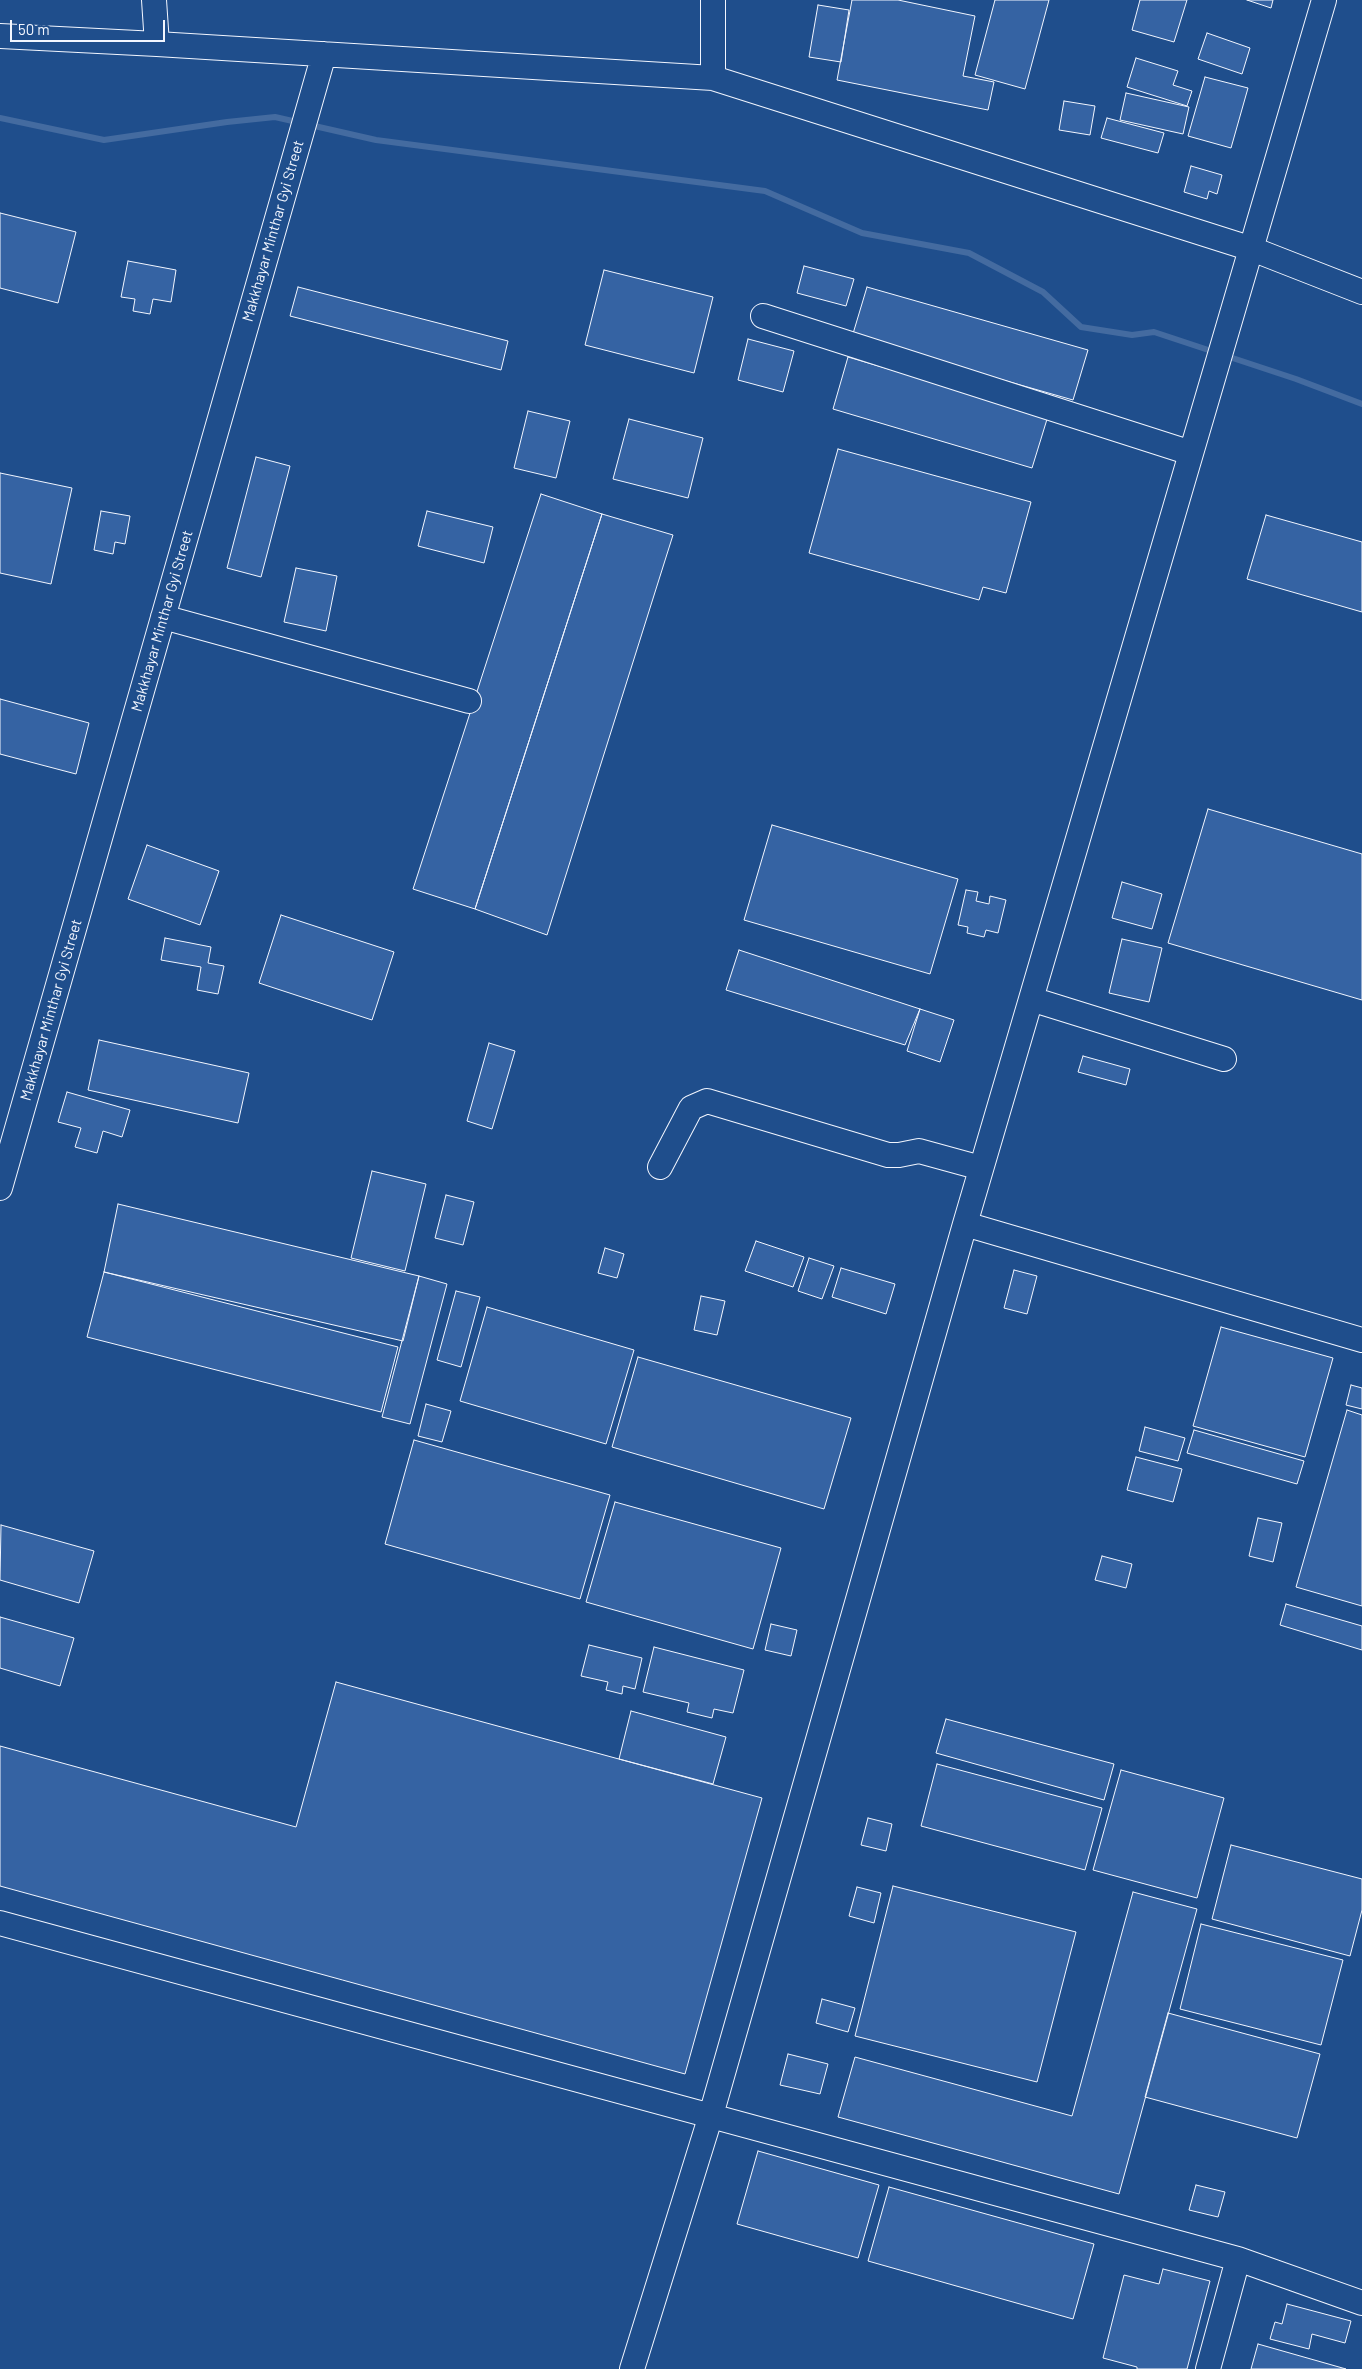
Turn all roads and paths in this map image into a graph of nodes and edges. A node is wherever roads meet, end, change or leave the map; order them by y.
1 (154, 0) edge
2 (713, 0) edge
3 (1324, 0) edge
4 (0, 36) edge
5 (157, 44) junction
6 (324, 54) junction
7 (713, 78) junction
8 (1252, 249) junction
9 (1362, 292) edge
10 (763, 316) dead end
11 (1191, 454) junction
12 (163, 617) junction
13 (469, 700) dead end
14 (1031, 999) junction
15 (1224, 1059) dead end
16 (660, 1167) dead end
17 (981, 1168) junction
18 (0, 1188) edge
19 (965, 1224) junction
20 (1362, 1340) edge
21 (0, 1924) edge
22 (710, 2116) junction
23 (1238, 2259) junction
24 (1362, 2303) edge
25 (632, 2369) edge
26 (1208, 2369) edge

1 - 5 street
2 - 7 street
3 - 8 street
4 - 5 street
5 - 6 street
6 - 7 street
6 - 12 street, Makkhayar Minthar Gyi Street
7 - 8 street
8 - 9 street
8 - 11 street
10 - 11 street
11 - 14 street
12 - 13 street
12 - 18 street, Makkhayar Minthar Gyi Street
14 - 15 street
14 - 17 street
16 - 17 street
17 - 19 street
19 - 20 street
19 - 22 street
21 - 22 street
22 - 23 street
22 - 25 street
23 - 24 street
23 - 26 street

